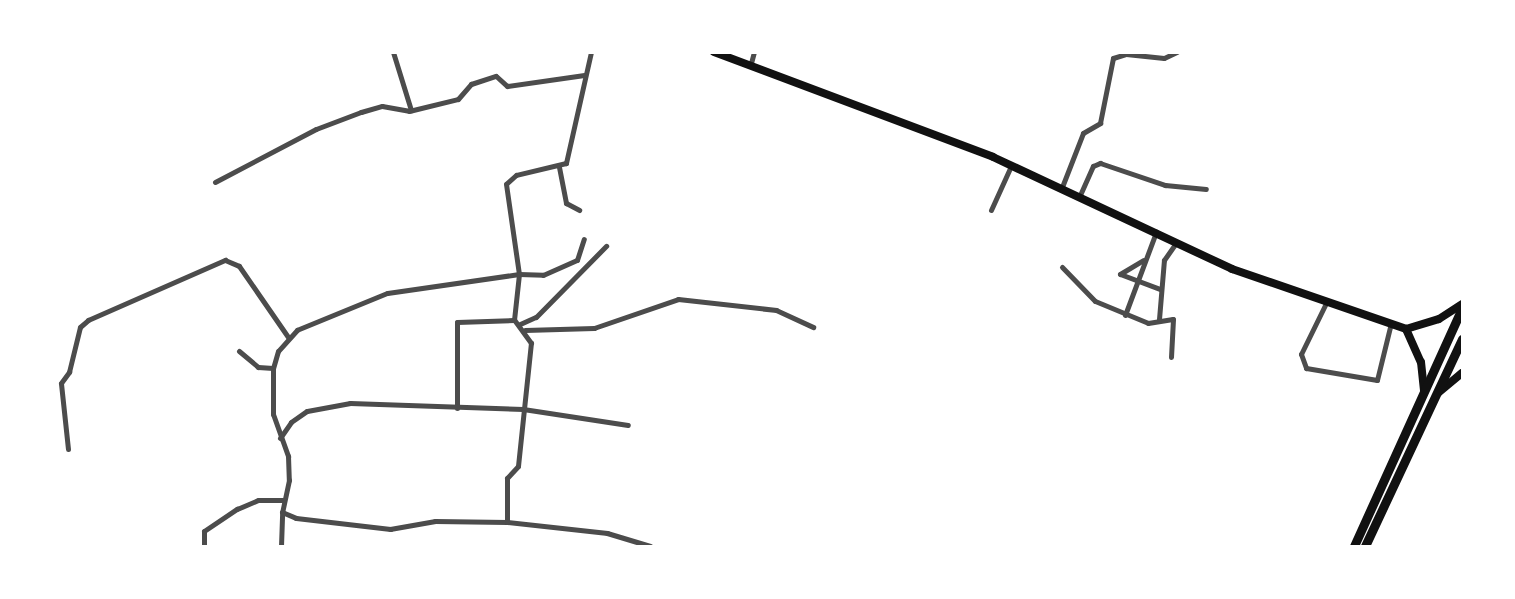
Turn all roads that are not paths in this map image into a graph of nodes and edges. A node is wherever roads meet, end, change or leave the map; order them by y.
1 (393, 52) edge
2 (591, 52) edge
3 (714, 52) edge
4 (754, 52) edge
5 (1177, 52) edge
6 (751, 63) junction
7 (584, 75) junction
8 (411, 110) junction
9 (1010, 166) junction
10 (559, 167) junction
11 (215, 182) dead end
12 (1062, 187) junction
13 (1206, 189) dead end
14 (1080, 195) junction
15 (579, 210) dead end
16 (991, 210) dead end
17 (1156, 232) junction
18 (584, 239) dead end
19 (1177, 241) junction
20 (606, 246) dead end
21 (1143, 260) junction
22 (1062, 267) dead end
23 (519, 274) junction
24 (1137, 281) junction
25 (1160, 289) junction
26 (1327, 301) junction
27 (1462, 306) edge
28 (1125, 315) junction
29 (1159, 319) junction
30 (514, 320) junction
31 (1391, 323) junction
32 (523, 327) junction
33 (813, 327) dead end
34 (1406, 329) junction
35 (292, 334) junction
36 (1462, 338) edge
37 (239, 351) dead end
38 (1171, 357) dead end
39 (272, 368) junction
40 (1462, 373) edge
41 (52, 382) edge
42 (61, 383) junction
43 (1424, 394) junction
44 (1435, 397) junction
45 (457, 408) junction
46 (523, 409) junction
47 (628, 425) dead end
48 (280, 438) junction
49 (68, 449) dead end
50 (284, 500) junction
51 (282, 512) junction
52 (507, 522) junction
53 (204, 547) edge
54 (281, 547) edge
55 (650, 547) edge
56 (1354, 547) edge
57 (1365, 547) edge

1 - 8 street
2 - 7 street
3 - 6 main road
4 - 6 street
5 - 12 street
6 - 9 main road
7 - 8 street
7 - 10 street
8 - 11 street
9 - 12 main road
9 - 16 street
10 - 15 street
10 - 23 street
12 - 14 main road
13 - 14 street
14 - 17 main road
17 - 19 main road
17 - 21 street
18 - 23 street
19 - 25 street
19 - 26 main road
20 - 32 street
21 - 24 street
21 - 24 street
22 - 28 street
23 - 30 street
23 - 35 street
24 - 25 street
24 - 28 street
25 - 29 street
26 - 31 main road
26 - 31 street
27 - 34 main road
27 - 43 main road
28 - 29 street
29 - 38 street
30 - 32 street
30 - 45 street
31 - 34 main road
32 - 33 street
32 - 46 street
34 - 43 main road
35 - 39 street
35 - 42 street
36 - 44 main road
37 - 39 street
39 - 48 street
40 - 44 main road
41 - 42 street
42 - 49 street
43 - 56 main road
44 - 57 main road
45 - 46 street
45 - 48 street
46 - 47 street
46 - 52 street
48 - 50 street
50 - 51 street
50 - 53 street
51 - 52 street
51 - 54 street
52 - 55 street

